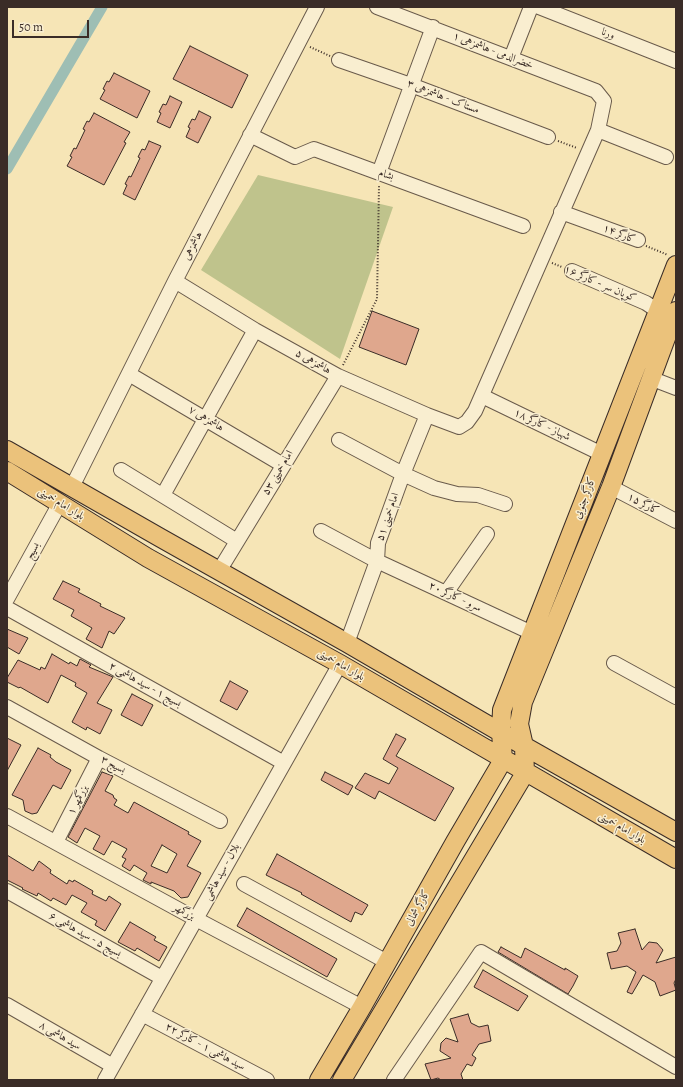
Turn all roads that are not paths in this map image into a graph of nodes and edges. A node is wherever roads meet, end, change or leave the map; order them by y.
1 (317, 7) edge
2 (377, 7) edge
3 (531, 7) edge
4 (540, 7) edge
5 (434, 27) junction
6 (511, 58) junction
7 (339, 60) road end
8 (676, 61) edge
9 (411, 85) junction
10 (598, 130) junction
11 (250, 134) junction
12 (548, 137) road end
13 (666, 157) dead end
14 (379, 173) junction
15 (562, 212) junction
16 (523, 226) dead end
17 (638, 240) road end
18 (673, 260) edge
19 (572, 271) road end
20 (175, 281) junction
21 (658, 311) junction
22 (676, 311) edge
23 (255, 330) junction
24 (671, 336) edge
25 (129, 374) junction
26 (338, 376) junction
27 (650, 378) junction
28 (676, 388) edge
29 (482, 396) junction
30 (427, 415) junction
31 (205, 419) junction
32 (339, 440) dead end
33 (7, 450) edge
34 (602, 454) junction
35 (283, 465) junction
36 (121, 470) dead end
37 (7, 472) edge
38 (402, 474) junction
39 (592, 479) junction
40 (72, 487) junction
41 (610, 487) junction
42 (163, 495) junction
43 (60, 503) junction
44 (505, 504) dead end
45 (676, 521) edge
46 (320, 531) dead end
47 (487, 534) dead end
48 (237, 541) junction
49 (377, 560) junction
50 (219, 570) junction
51 (446, 593) junction
52 (7, 599) edge
53 (7, 608) edge
54 (532, 633) junction
55 (347, 642) junction
56 (614, 663) dead end
57 (340, 664) junction
58 (676, 697) edge
59 (7, 707) edge
60 (501, 732) junction
61 (524, 746) junction
62 (99, 758) junction
63 (503, 760) junction
64 (284, 762) junction
65 (525, 773) junction
66 (7, 816) edge
67 (220, 821) dead end
68 (676, 832) edge
69 (56, 842) junction
70 (455, 842) junction
71 (475, 856) junction
72 (676, 859) edge
73 (244, 884) dead end
74 (8, 893) edge
75 (196, 919) junction
76 (387, 962) junction
77 (162, 978) junction
78 (7, 1005) edge
79 (362, 1007) junction
80 (142, 1014) junction
81 (113, 1066) junction
82 (676, 1067) edge
83 (105, 1080) edge
84 (268, 1080) edge
85 (319, 1080) edge
86 (342, 1080) edge
87 (394, 1080) edge

1 - 11 street, هاشمزهی
2 - 5 street, خضرالدمی - هاشمزهی ۱
3 - 6 street
4 - 8 street, ورنا
5 - 6 street, خضرالدمی - هاشمزهی ۱
5 - 9 street
6 - 10 street, خضرالدمی - هاشمزهی ۱
7 - 9 street, مستاک - هاشمزهی ۳
9 - 12 street, مستاک - هاشمزهی ۳
9 - 14 street
10 - 13 street
10 - 15 street
11 - 14 street, بشام
11 - 20 street, هاشمزهی
14 - 16 street, بشام
15 - 17 street, کارگر ۱۴
15 - 29 street
18 - 21 main road, کارگر جنوبی
19 - 21 street, کوپان سر - کارگر ۱۶
20 - 23 street, هاشمزهی ۵
20 - 25 street, هاشمزهی
21 - 34 main road, کارگر جنوبی
22 - 24 main road, کارگر جنوبی
23 - 26 street, هاشمزهی ۵
23 - 31 street
24 - 27 main road, کارگر جنوبی
25 - 31 street, هاشمزهی ۷
25 - 40 street, هاشمزهی
26 - 30 street, هاشمزهی ۵
26 - 35 street, امام خمینی ۵۳
27 - 28 street
27 - 41 main road, کارگر جنوبی
29 - 30 street, هاشمزهی ۵
29 - 34 street, شهباز - کارگر ۱۸
30 - 38 street, امام خمینی ۵۱
31 - 35 street, هاشمزهی ۷
31 - 42 street
32 - 38 street
33 - 40 main road, بلوار امام خمینی
34 - 39 main road, کارگر جنوبی
35 - 48 street, امام خمینی ۵۳
36 - 42 street
37 - 43 main road, بلوار امام خمینی
38 - 44 street
38 - 49 street, امام خمینی ۵۱
39 - 41 main road
39 - 54 main road, کارگر جنوبی
40 - 50 main road, بلوار امام خمینی
41 - 45 street, کارگر ۱۵
41 - 61 main road, کارگر جنوبی
42 - 48 street
43 - 52 street, بسیج
43 - 57 main road, بلوار امام خمینی
46 - 49 street, سرو - کارگر ۲۰
47 - 51 street
48 - 50 street, امام خمینی ۵۳
49 - 51 street, سرو - کارگر ۲۰
49 - 55 street, امام خمینی ۵۱
50 - 55 main road, بلوار امام خمینی
51 - 54 street, سرو - کارگر ۲۰
53 - 64 street, بسیج ۱ - سید هاشمی ۲
54 - 60 main road, کارگر جنوبی
55 - 60 main road, بلوار امام خمینی
56 - 58 street
57 - 63 main road, بلوار امام خمینی
57 - 64 street, بلال - سید هاشمی
59 - 62 street, بسیج ۳
60 - 61 main road, بلوار امام خمینی
60 - 63 main road
61 - 65 main road
61 - 68 main road, بلوار امام خمینی
62 - 67 street, بسیج ۳
62 - 69 street, بزرگمهر ۱
63 - 65 main road, بلوار امام خمینی
63 - 70 main road, کارگر شمالی
64 - 75 street, بلال - سید هاشمی
65 - 71 main road, کارگر شمالی
65 - 72 main road, بلوار امام خمینی
66 - 69 street, بزرگمهر
69 - 75 street, بزرگمهر
70 - 71 main road
70 - 76 main road, کارگر شمالی
71 - 86 main road, کارگر شمالی
73 - 76 street
74 - 77 street, بسیج ۵ - سید هاشمی ۶
75 - 77 street, بلال - سید هاشمی
75 - 79 street, بزرگمهر
76 - 79 main road, کارگر شمالی
77 - 80 street, بلال - سید هاشمی
78 - 81 street, سید هاشمی ۸
79 - 85 main road, کارگر شمالی
80 - 81 street, بلال - سید هاشمی
80 - 84 street, سید هاشمی ۱ - کارگر ۲۲
81 - 83 street, بلال - سید هاشمی
82 - 87 street

